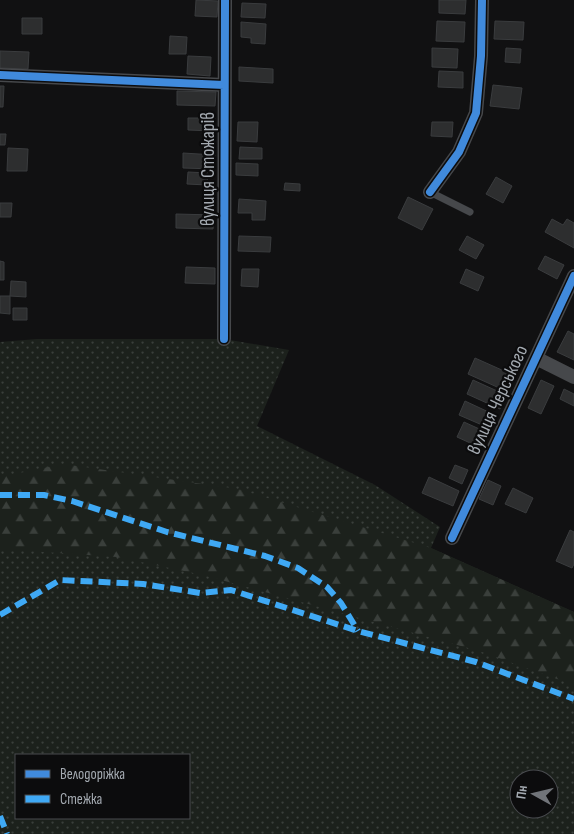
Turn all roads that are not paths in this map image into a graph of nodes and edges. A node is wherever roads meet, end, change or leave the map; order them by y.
1 (225, 0) edge
2 (482, 0) edge
3 (0, 75) edge
4 (224, 85) junction
5 (430, 192) joint
6 (470, 212) dead end
7 (574, 276) edge
8 (224, 338) dead end
9 (536, 358) junction
10 (574, 378) edge
11 (452, 538) dead end

1 - 4 street, вулиця Стожарів
2 - 5 street
3 - 4 street
4 - 8 street, вулиця Стожарів
5 - 6 lane
7 - 9 street, вулиця Черського
9 - 10 street
9 - 11 street, вулиця Черського

